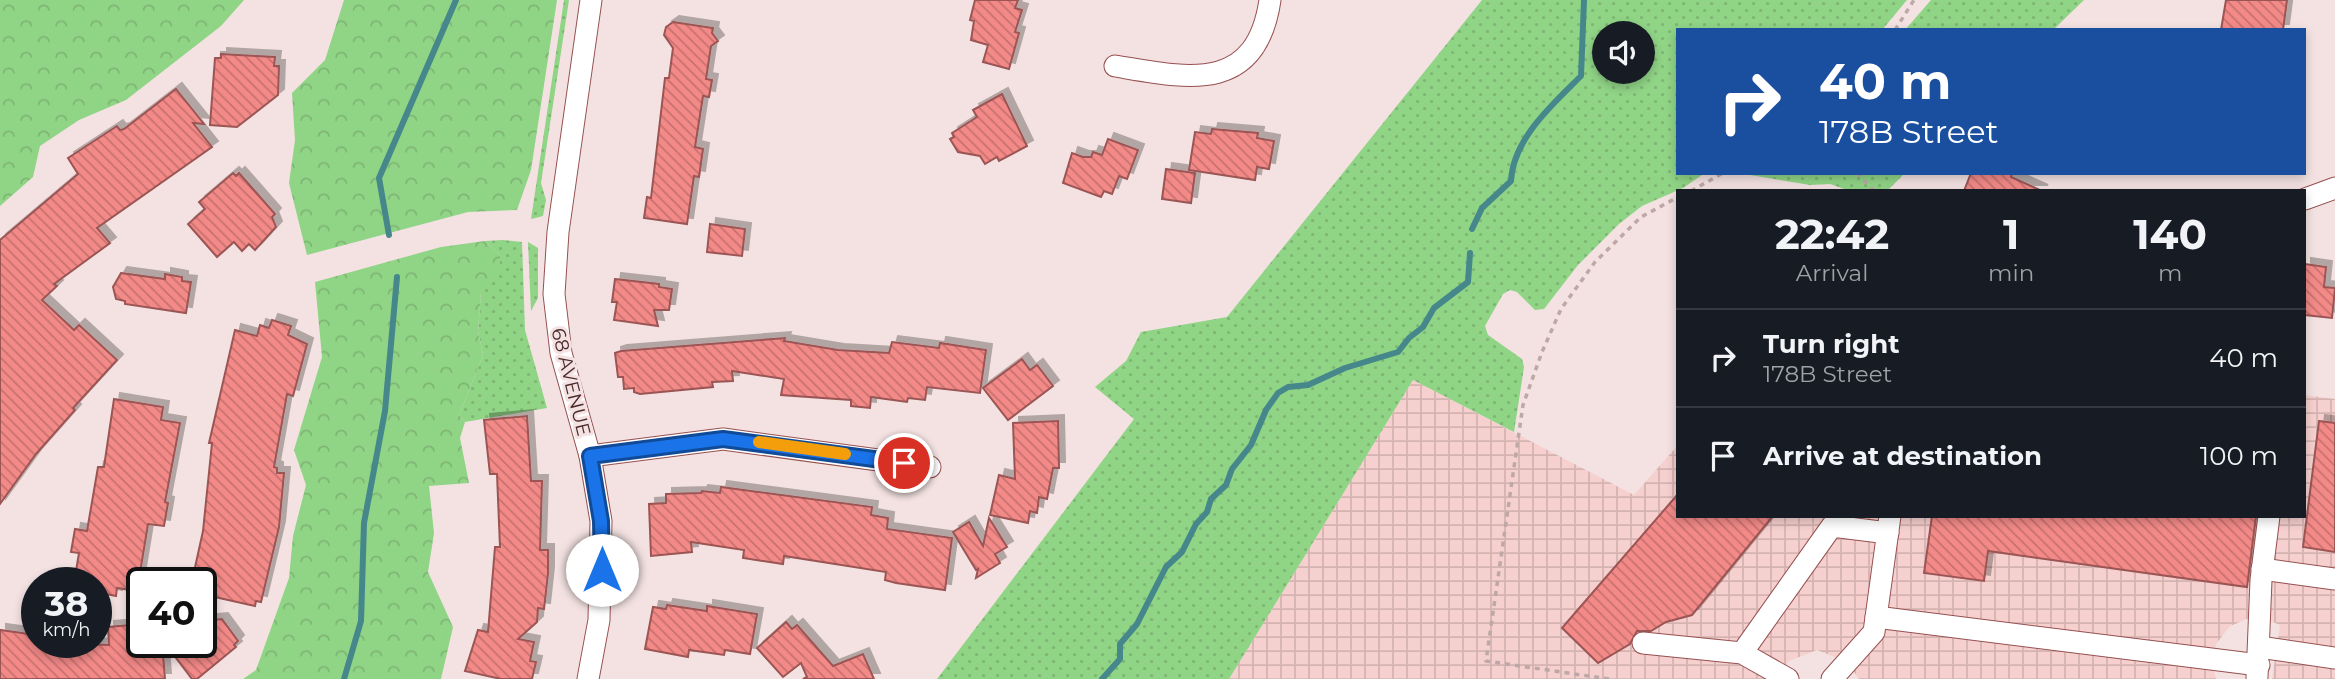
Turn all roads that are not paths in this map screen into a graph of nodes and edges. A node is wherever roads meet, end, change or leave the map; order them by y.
1 (591, 0) edge
2 (1270, 0) edge
3 (1115, 66) dead end
4 (2335, 188) edge
5 (2306, 199) edge
6 (590, 456) junction
7 (930, 467) dead end
8 (2269, 518) edge
9 (1833, 521) edge
10 (1889, 525) edge
11 (2262, 569) junction
12 (2335, 579) edge
13 (1876, 617) junction
14 (1643, 643) dead end
15 (1742, 653) junction
16 (2335, 658) edge
17 (2258, 664) edge
18 (588, 679) edge
19 (1787, 679) edge
20 (1832, 679) edge

1 - 6 street, 68 AVENUE
2 - 3 street
4 - 5 street
6 - 7 street
6 - 18 street, 68 AVENUE
8 - 11 street
9 - 10 street
9 - 15 street
10 - 13 street
11 - 12 street
11 - 17 street
13 - 17 street
13 - 20 street
14 - 15 street
15 - 19 street
16 - 17 street

